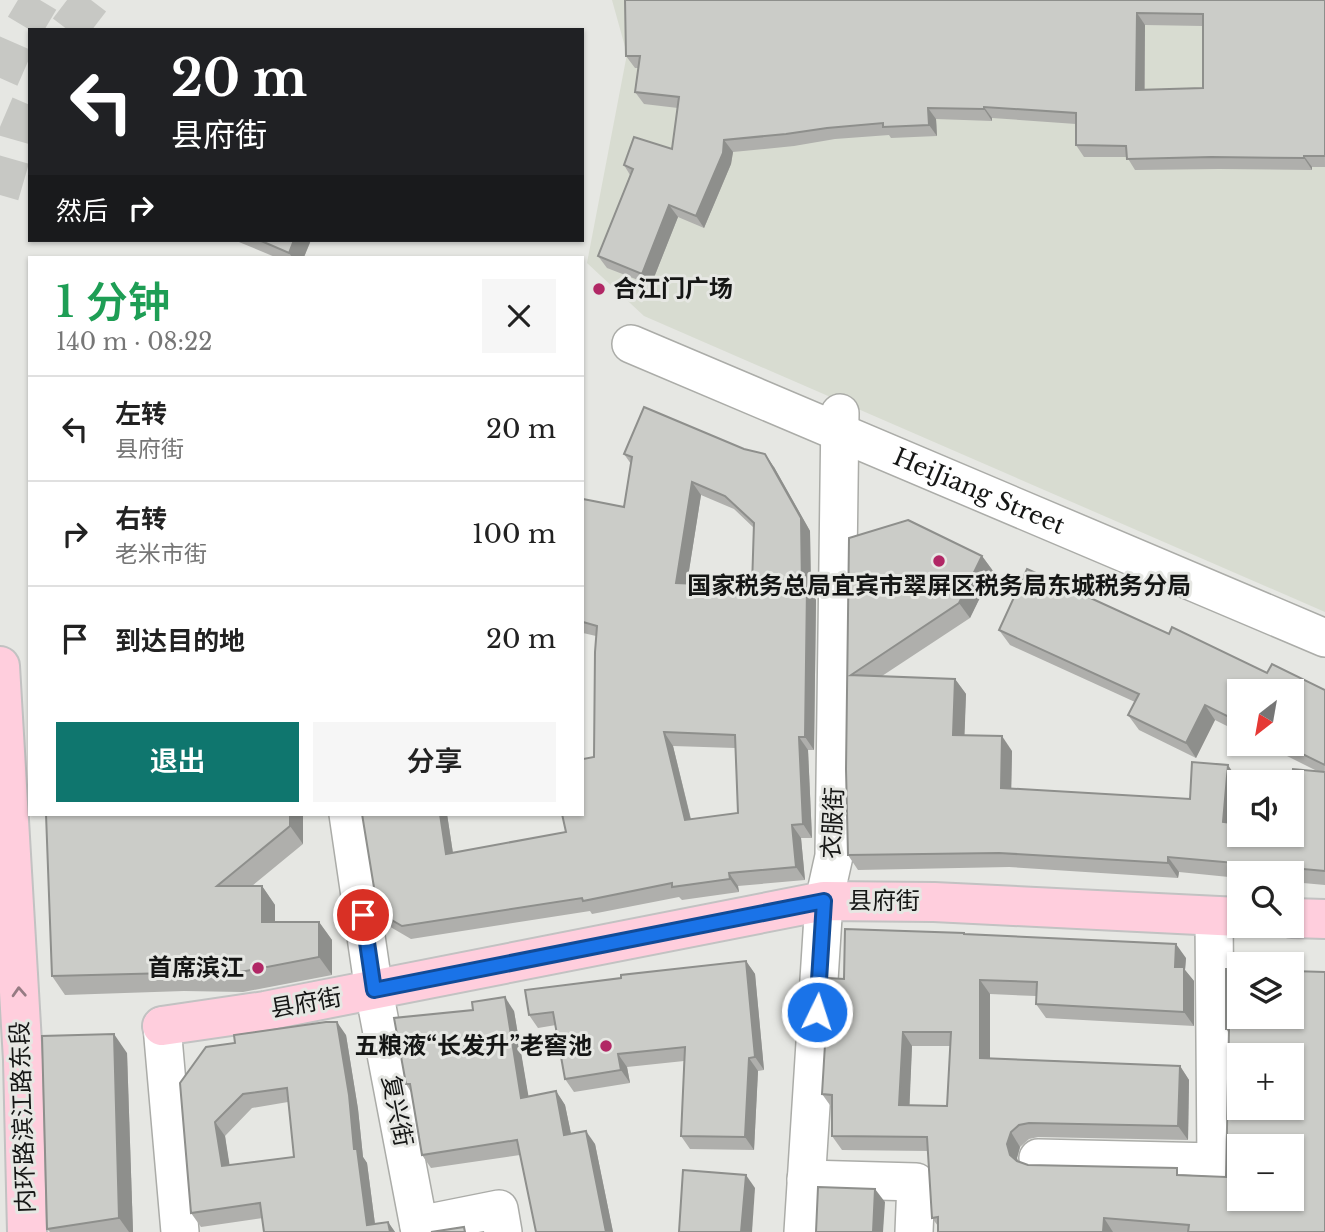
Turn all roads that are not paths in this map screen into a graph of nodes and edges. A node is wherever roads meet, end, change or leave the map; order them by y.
1 (631, 344) dead end
2 (840, 423) junction
3 (1325, 638) edge
4 (0, 666) edge
5 (348, 816) edge
6 (824, 901) junction
7 (1226, 917) edge
8 (1304, 918) edge
9 (1325, 919) edge
10 (374, 990) junction
11 (162, 1026) joint
12 (1038, 1158) dead end
13 (806, 1179) junction
14 (420, 1229) edge
15 (27, 1232) edge
16 (180, 1232) edge
17 (503, 1232) edge
18 (803, 1232) edge
19 (914, 1232) edge

1 - 2 street, HeiJiang Street
2 - 3 street, HeiJiang Street
2 - 6 street, 衣服街
15 -> 4 main road, 内环路滨江路东段
5 - 10 street, 复兴街
6 - 7 main road, 县府街
6 - 10 main road, 县府街
6 - 13 street, 衣服街
7 - 12 street
8 - 9 main road
10 - 11 main road, 县府街
10 - 14 street, 复兴街
11 - 16 street
13 - 18 street, 衣服街
13 - 19 street
14 - 17 street

